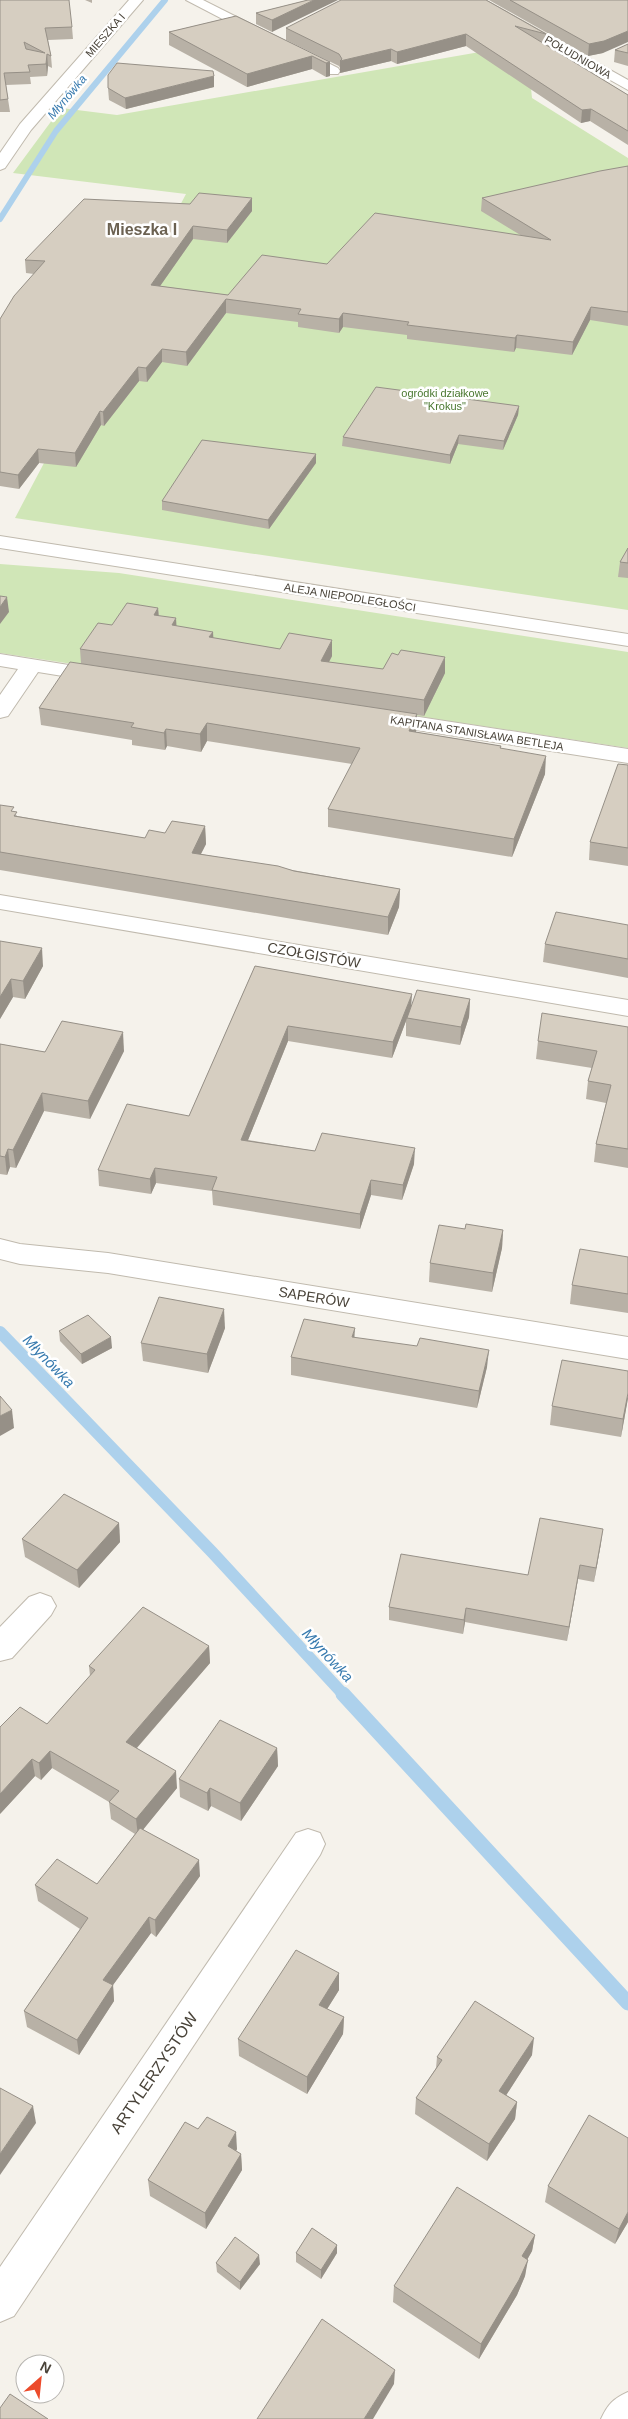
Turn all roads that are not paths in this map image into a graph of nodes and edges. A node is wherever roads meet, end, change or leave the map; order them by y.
1 (136, 0) edge
2 (194, 0) edge
3 (475, 0) edge
4 (507, 3) dead end
5 (489, 8) junction
6 (284, 33) dead end
7 (271, 40) junction
8 (608, 58) dead end
9 (589, 62) junction
10 (333, 71) dead end
11 (628, 86) edge
12 (0, 165) edge
13 (0, 542) edge
14 (0, 554) edge
15 (71, 555) junction
16 (628, 640) edge
17 (0, 660) edge
18 (32, 665) junction
19 (120, 679) edge
20 (0, 710) edge
21 (356, 714) edge
22 (628, 756) edge
23 (0, 902) edge
24 (628, 1008) edge
25 (0, 1249) edge
26 (628, 1348) edge
27 (40, 1606) dead end
28 (0, 1648) edge
29 (308, 1844) dead end
30 (0, 2302) edge
31 (628, 2413) edge
32 (622, 2419) edge

1 - 12 street, MIESZKA I
2 - 7 street
3 - 5 street, POŁUDNIOWA
4 - 5 street
5 - 9 street, POŁUDNIOWA
6 - 7 street
7 - 10 street
8 - 9 street
9 - 11 street, POŁUDNIOWA
13 - 15 street, ALEJA NIEPODLEGŁOŚCI
14 - 15 street, ALEJA NIEPODLEGŁOŚCI
15 - 16 street, ALEJA NIEPODLEGŁOŚCI
17 - 18 street
18 - 19 street
18 - 20 street
21 - 22 street, KAPITANA STANISŁAWA BETLEJA
23 - 24 street, CZOŁGISTÓW
25 - 26 street, SAPERÓW
27 - 28 street
29 - 30 street, ARTYLERZYSTÓW
31 - 32 street

